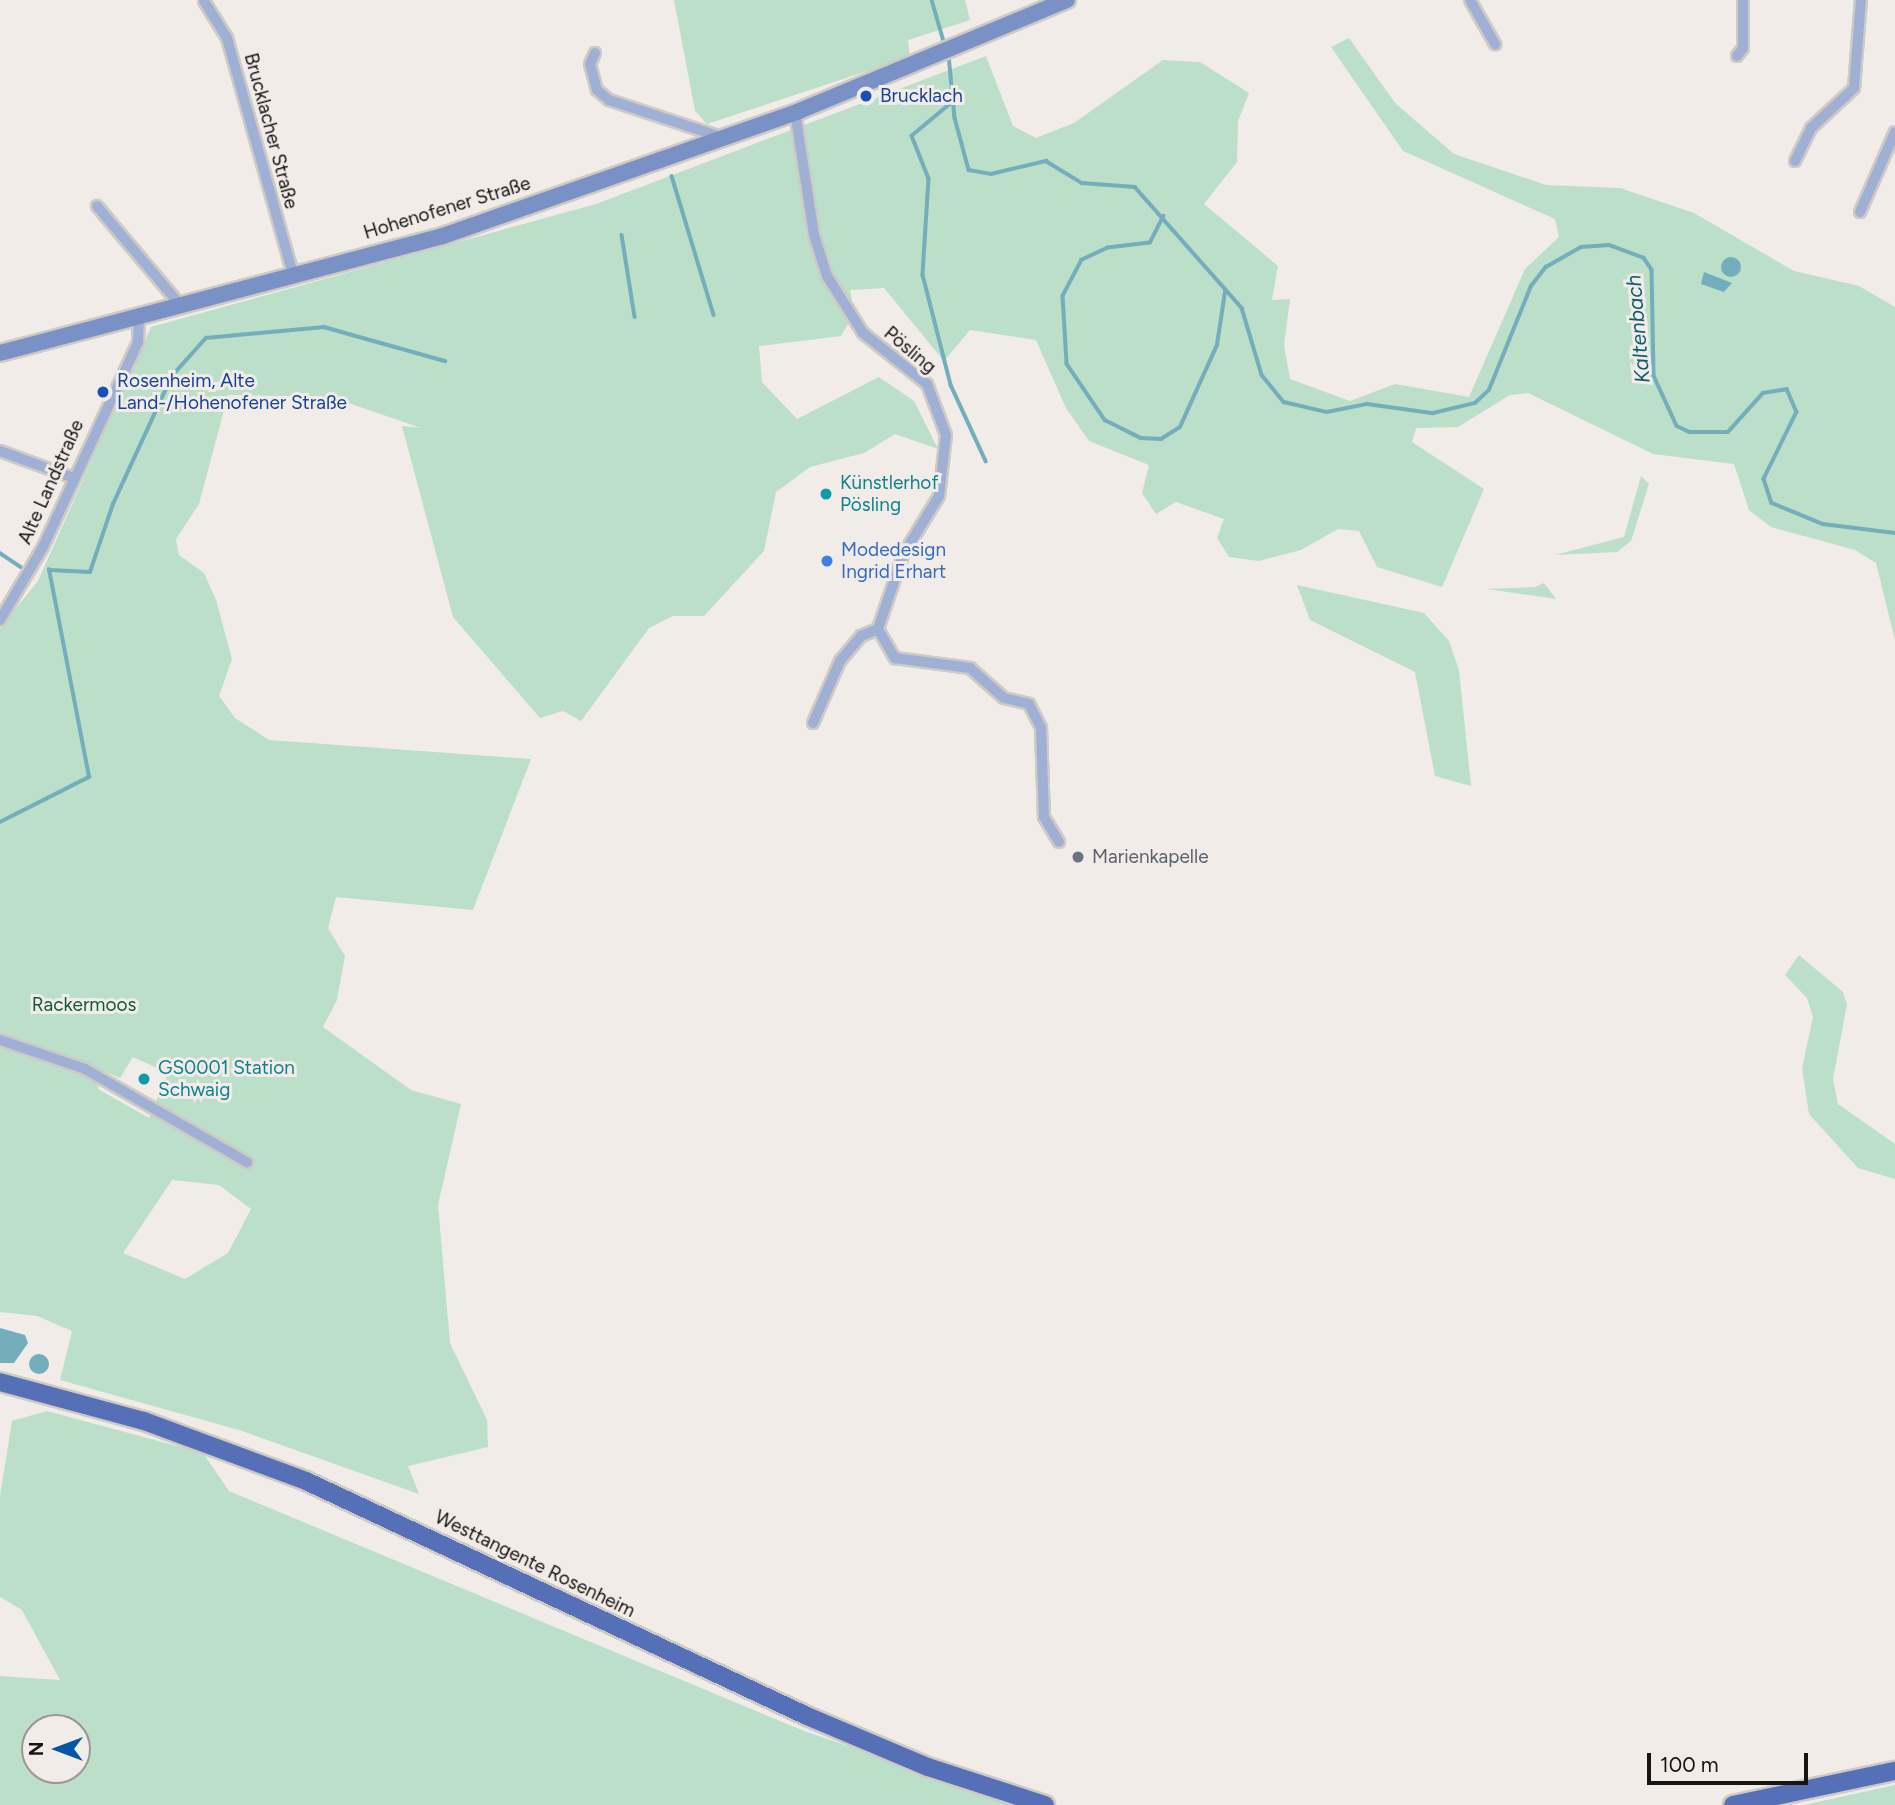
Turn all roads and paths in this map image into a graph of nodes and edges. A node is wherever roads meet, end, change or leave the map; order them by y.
1 (1067, 0) edge
2 (1470, 0) edge
3 (1743, 0) edge
4 (1861, 0) edge
5 (204, 1) edge
6 (1496, 44) dead end
7 (595, 53) dead end
8 (1737, 56) dead end
9 (795, 112) junction
10 (1895, 132) edge
11 (723, 138) junction
12 (1795, 161) dead end
13 (97, 206) dead end
14 (1860, 212) dead end
15 (293, 275) junction
16 (180, 305) junction
17 (139, 316) junction
18 (0, 353) edge
19 (0, 451) edge
20 (71, 477) junction
21 (0, 620) edge
22 (878, 629) junction
23 (813, 723) dead end
24 (1059, 842) dead end
25 (0, 1040) edge
26 (247, 1162) dead end
27 (0, 1381) edge
28 (1895, 1771) edge
29 (1045, 1805) edge
30 (1733, 1805) edge

1 - 9 main road, Hohenofener Straße
2 - 6 street
3 - 8 street
4 - 12 street
5 - 15 street, Brucklacher Straße
7 - 11 street
9 - 11 main road, Hohenofener Straße
9 - 22 street, Pösling
10 - 14 street
11 - 15 main road, Hohenofener Straße
13 - 16 street
15 - 16 main road, Hohenofener Straße
16 - 17 main road, Hohenofener Straße
17 - 18 main road, Hohenofener Straße
17 - 20 street, Alte Landstraße
19 - 20 street
20 - 21 street, Alte Landstraße
22 - 23 street
22 - 24 street
25 - 26 street
27 - 29 highway, Westtangente Rosenheim
28 - 30 highway

